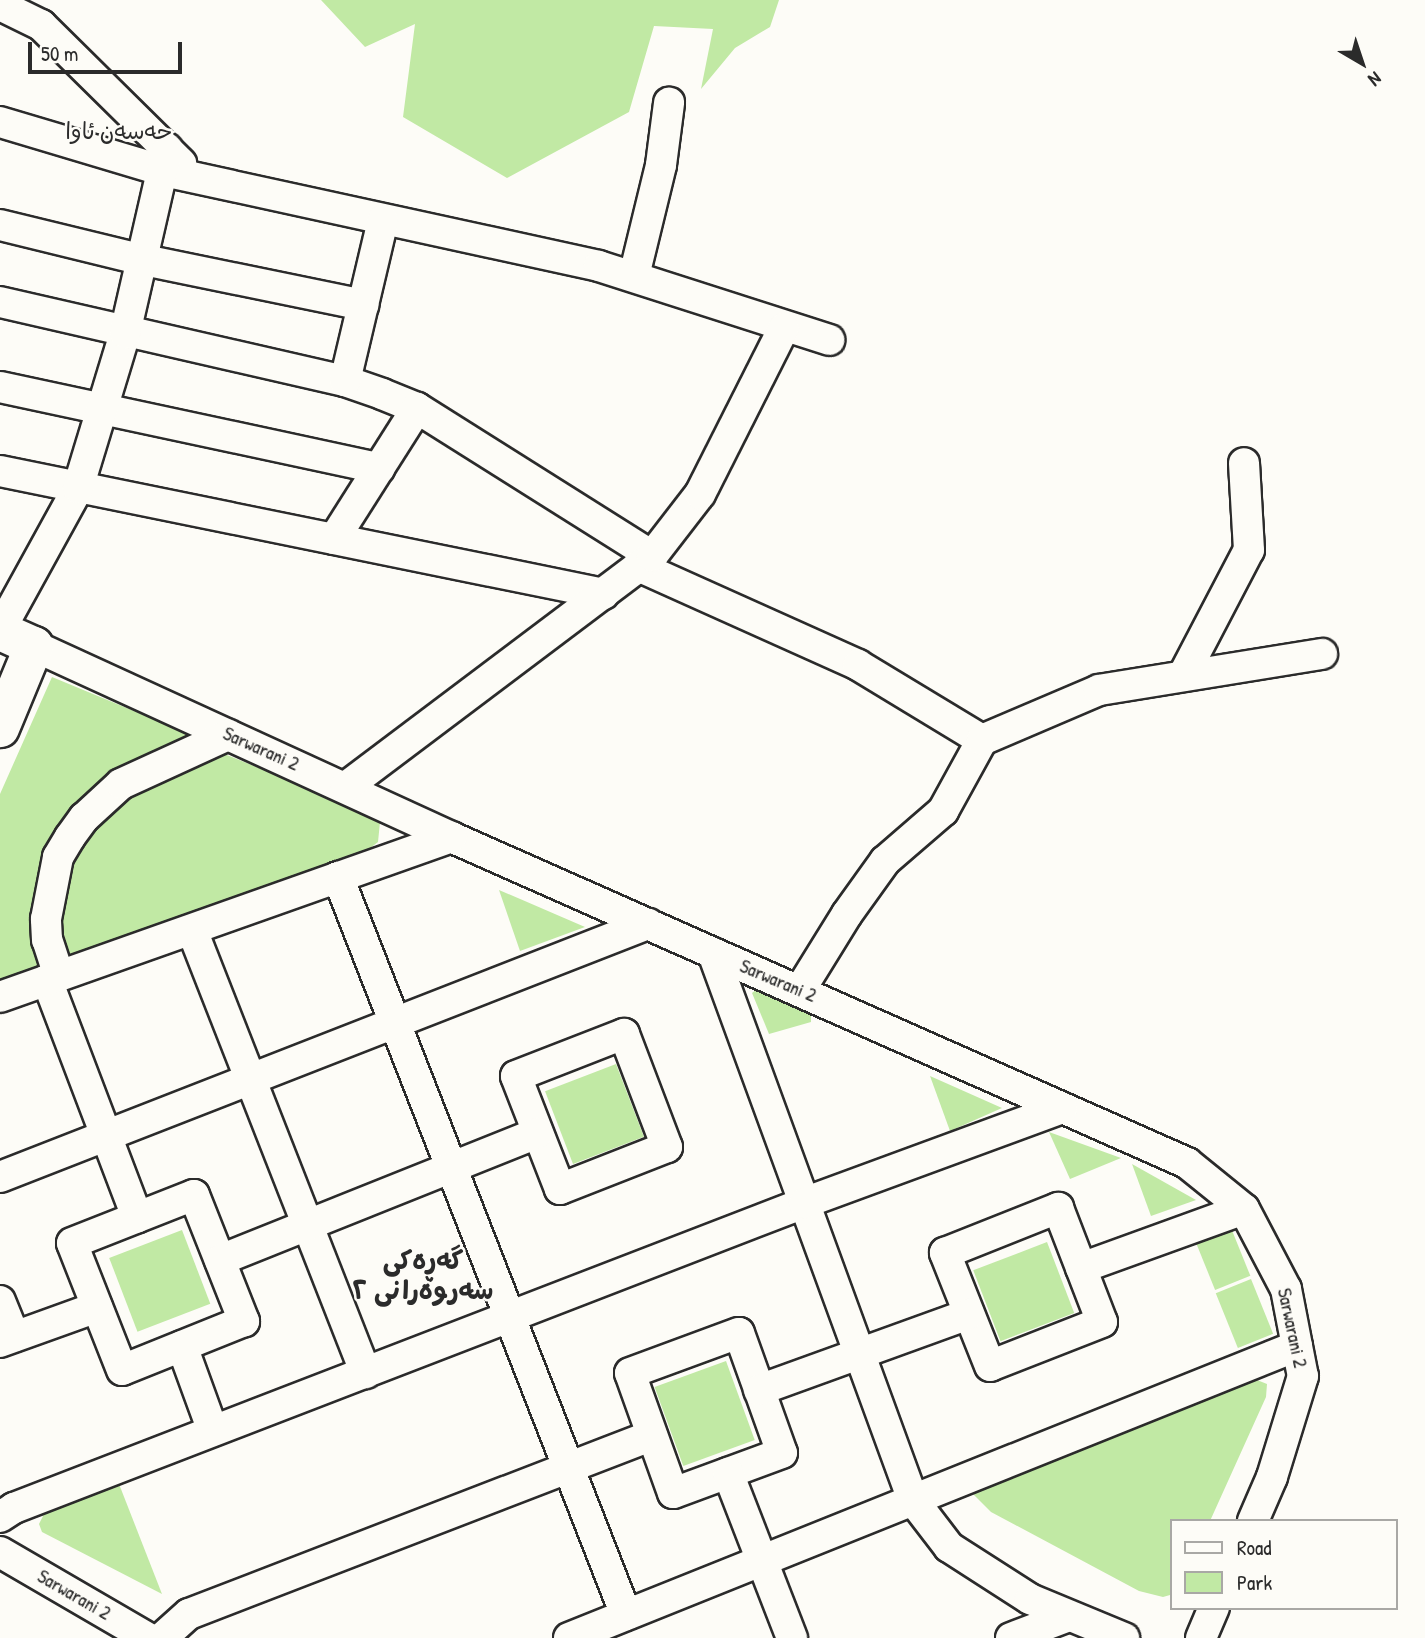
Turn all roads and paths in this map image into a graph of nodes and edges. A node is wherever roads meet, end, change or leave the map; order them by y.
1 (0, 5) edge
2 (669, 103) dead end
3 (0, 122) edge
4 (166, 160) junction
5 (383, 220) junction
6 (0, 225) edge
7 (144, 260) junction
8 (634, 276) junction
9 (0, 302) edge
10 (363, 305) junction
11 (784, 328) junction
12 (125, 333) junction
13 (829, 340) dead end
14 (345, 381) junction
15 (0, 387) edge
16 (417, 408) junction
17 (101, 410) junction
18 (1244, 463) dead end
19 (379, 468) junction
20 (0, 471) edge
21 (78, 488) junction
22 (334, 539) junction
23 (645, 561) junction
24 (604, 594) junction
25 (11, 636) edge
26 (1322, 654) dead end
27 (1183, 676) junction
28 (0, 729) edge
29 (228, 735) junction
30 (982, 740) junction
31 (346, 787) junction
32 (451, 837) junction
33 (338, 877) junction
34 (648, 924) junction
35 (192, 930) junction
36 (713, 953) junction
37 (53, 978) junction
38 (800, 990) junction
39 (0, 997) edge
40 (396, 1023) junction
41 (251, 1079) junction
42 (1062, 1108) junction
43 (538, 1133) junction
44 (106, 1136) junction
45 (452, 1167) junction
46 (0, 1177) edge
47 (804, 1203) junction
48 (1244, 1209) junction
49 (137, 1217) junction
50 (309, 1224) junction
51 (220, 1260) junction
52 (1081, 1268) junction
53 (0, 1301) edge
54 (97, 1307) junction
55 (969, 1314) junction
56 (510, 1318) junction
57 (7, 1339) edge
58 (182, 1346) junction
59 (1297, 1346) junction
60 (860, 1355) junction
61 (366, 1373) junction
62 (759, 1390) junction
63 (214, 1431) junction
64 (652, 1435) junction
65 (568, 1467) junction
66 (728, 1473) junction
67 (913, 1500) junction
68 (0, 1517) edge
69 (1254, 1519) edge
70 (0, 1552) edge
71 (762, 1560) junction
72 (1213, 1610) edge
73 (626, 1615) junction
74 (1069, 1616) junction
75 (145, 1637) edge
76 (569, 1638) edge
77 (792, 1638) edge
78 (1011, 1638) edge
79 (1124, 1638) edge
80 (1201, 1638) edge

1 - 4 street
2 - 8 street
3 - 4 street
4 - 5 street
4 - 7 street
5 - 8 street
5 - 10 street
6 - 7 street
7 - 10 street
7 - 12 street
8 - 11 street
9 - 12 street
10 - 14 street
11 - 13 street
11 - 23 street
12 - 14 street
12 - 17 street
14 - 16 street
15 - 17 street
16 - 19 street
16 - 23 street
17 - 19 street
17 - 21 street
18 - 27 street
19 - 22 street
20 - 21 street
21 - 22 street
21 - 25 street
22 - 24 street
23 - 24 street
23 - 30 street
24 - 31 street
25 - 28 main road
25 - 29 street, Sarwarani 2
26 - 27 street
27 - 30 street
29 - 31 street, Sarwarani 2
29 - 37 street
30 - 38 street
31 - 32 street, Sarwarani 2
32 - 33 street
32 - 34 street, Sarwarani 2
33 - 35 street
33 - 40 street
34 - 36 street, Sarwarani 2
34 - 40 street
35 - 37 street
35 - 41 street
36 - 38 street, Sarwarani 2
36 - 47 street
37 - 39 street
37 - 44 street
38 - 42 street, Sarwarani 2
40 - 41 street
40 - 45 street
41 - 44 street
41 - 50 street
42 - 47 street
42 - 48 street, Sarwarani 2
43 - 43 street
43 - 45 street
44 - 46 street
44 - 49 street
45 - 50 street
45 - 56 street
47 - 56 street
47 - 60 street
48 - 52 street
48 - 59 street, Sarwarani 2
49 - 51 street
49 - 54 street
50 - 51 street
50 - 61 street
51 - 58 street
52 - 55 street
52 - 55 street
53 - 57 street
54 - 57 street
54 - 58 street
55 - 60 street
56 - 61 street
56 - 65 street
58 - 63 street
59 - 67 street
59 - 69 street, Sarwarani 2
60 - 62 street
60 - 67 street
61 - 63 street
62 - 64 street
62 - 66 street
63 - 68 street
64 - 65 street
64 - 66 street
65 - 73 street
65 - 75 street
66 - 71 street
67 - 71 street
67 - 74 street
70 - 75 street, Sarwarani 2
71 - 73 street
71 - 77 street
72 - 80 street
73 - 76 street
74 - 78 street
74 - 79 street

